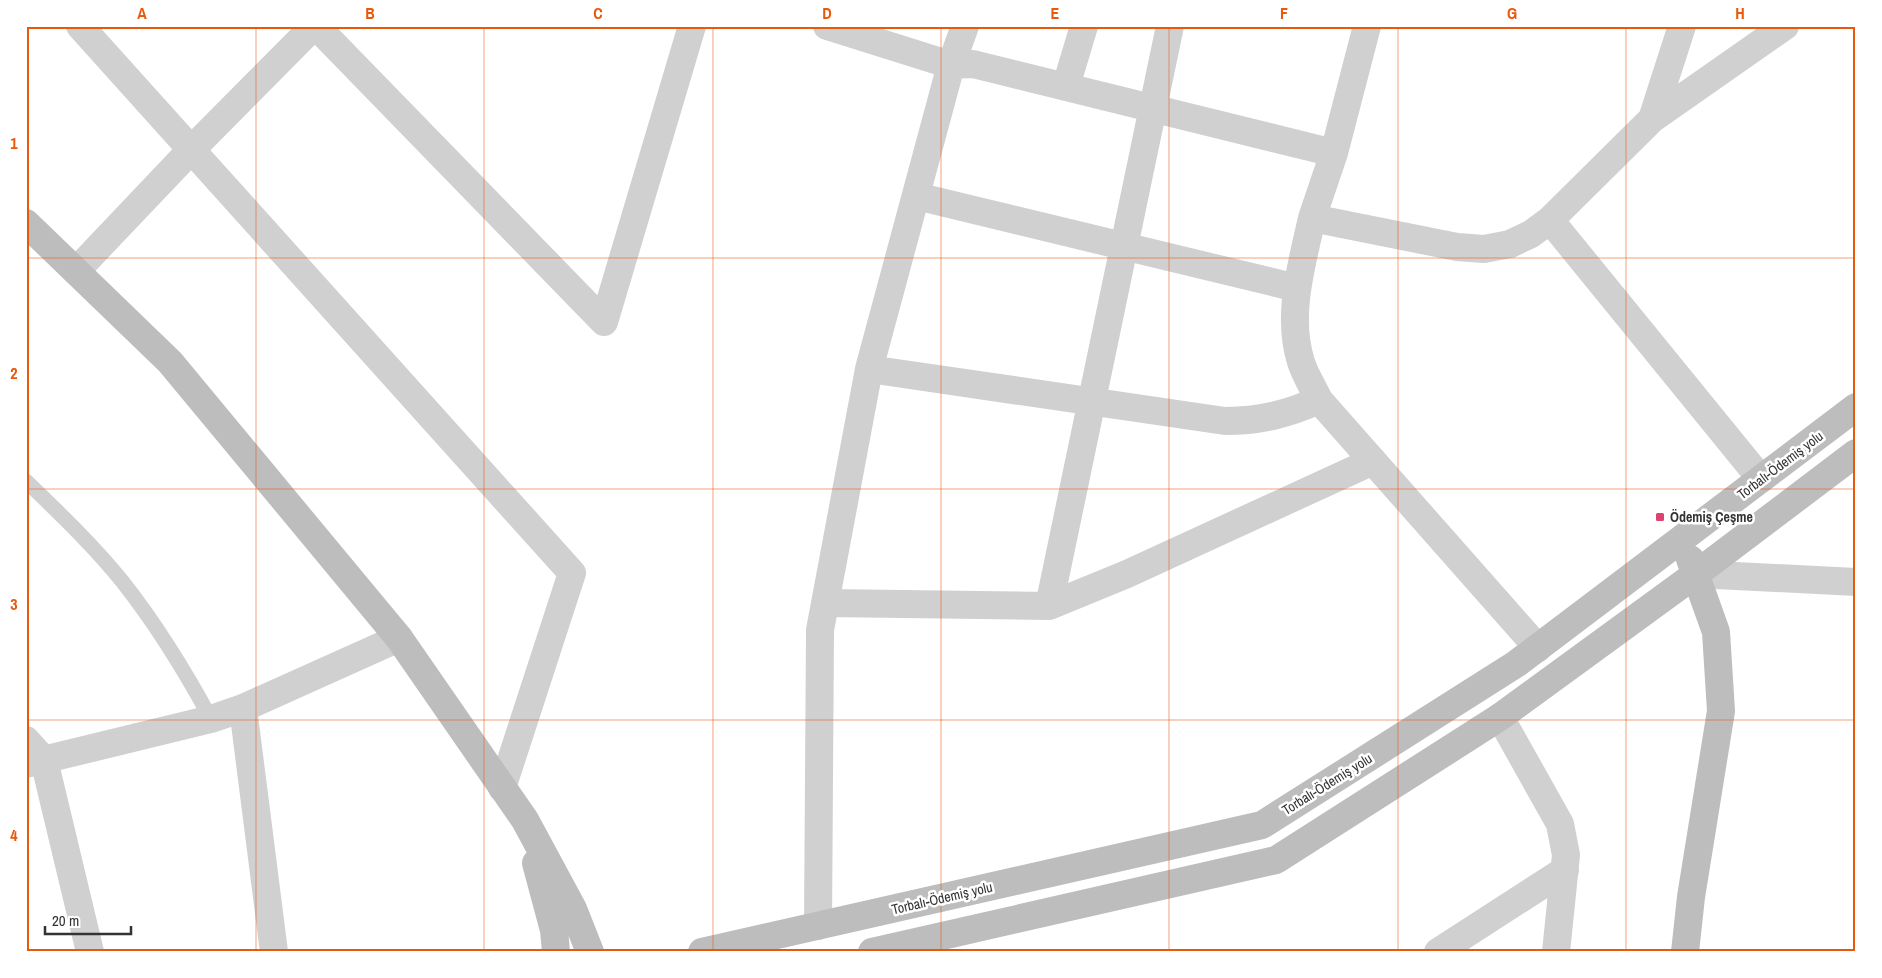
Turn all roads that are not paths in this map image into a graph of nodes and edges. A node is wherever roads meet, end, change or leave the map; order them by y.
1 (80, 26) edge
2 (315, 26) edge
3 (692, 26) edge
4 (827, 26) edge
5 (965, 26) edge
6 (1084, 26) edge
7 (1170, 26) edge
8 (1367, 26) edge
9 (1682, 26) edge
10 (1785, 26) edge
11 (951, 65) junction
12 (1066, 86) junction
13 (1154, 107) junction
14 (1652, 119) junction
15 (191, 150) junction
16 (1334, 153) junction
17 (916, 196) junction
18 (1312, 218) junction
19 (1550, 220) junction
20 (26, 223) edge
21 (1124, 247) junction
22 (76, 271) junction
23 (1298, 288) junction
24 (869, 369) junction
25 (1319, 400) junction
26 (1091, 402) junction
27 (1856, 407) edge
28 (1856, 453) edge
29 (1373, 461) junction
30 (1761, 479) junction
31 (26, 481) edge
32 (1682, 539) junction
33 (1696, 574) junction
34 (1856, 582) edge
35 (827, 603) junction
36 (1049, 606) junction
37 (399, 638) junction
38 (1538, 648) junction
39 (243, 708) junction
40 (1500, 717) junction
41 (211, 719) junction
42 (26, 740) edge
43 (35, 762) edge
44 (502, 788) junction
45 (525, 820) junction
46 (1565, 870) junction
47 (818, 926) junction
48 (90, 952) edge
49 (274, 952) edge
50 (556, 952) edge
51 (590, 952) edge
52 (702, 952) edge
53 (872, 952) edge
54 (1438, 952) edge
55 (1556, 952) edge
56 (1685, 952) edge

1 - 15 street
2 - 3 street
2 - 15 street
4 - 11 street
5 - 11 street
6 - 12 street
7 - 13 street
8 - 16 street
9 - 14 street
10 - 14 street
11 - 12 street
11 - 17 street
12 - 13 street
13 - 16 street
13 - 21 street
14 - 19 street
15 - 22 street
15 - 44 street
16 - 18 street
17 - 21 street
17 - 24 street
18 - 19 street
18 - 23 street
19 - 30 street
20 - 22 main road
21 - 23 street
21 - 26 street
22 - 37 main road
23 - 25 street
24 - 26 street
24 - 35 street
25 - 26 street
25 - 29 street
26 - 36 street
27 - 30 main road, Torbalı-Ödemiş yolu
28 - 33 main road
29 - 36 street
29 - 38 street
30 - 32 main road, Torbalı-Ödemiş yolu
31 - 41 lane
32 - 33 main road
32 - 38 main road, Torbalı-Ödemiş yolu
33 - 34 street
33 - 40 main road
33 - 56 main road
35 - 36 street
35 - 47 street
37 - 39 street
37 - 44 main road
38 - 47 main road, Torbalı-Ödemiş yolu
39 - 41 street
39 - 49 street
40 - 46 street
40 - 53 main road
41 - 43 street
42 - 43 street
43 - 48 street
44 - 45 main road
45 - 50 main road
45 - 51 main road
46 - 54 street
46 - 55 street
47 - 52 main road, Torbalı-Ödemiş yolu

